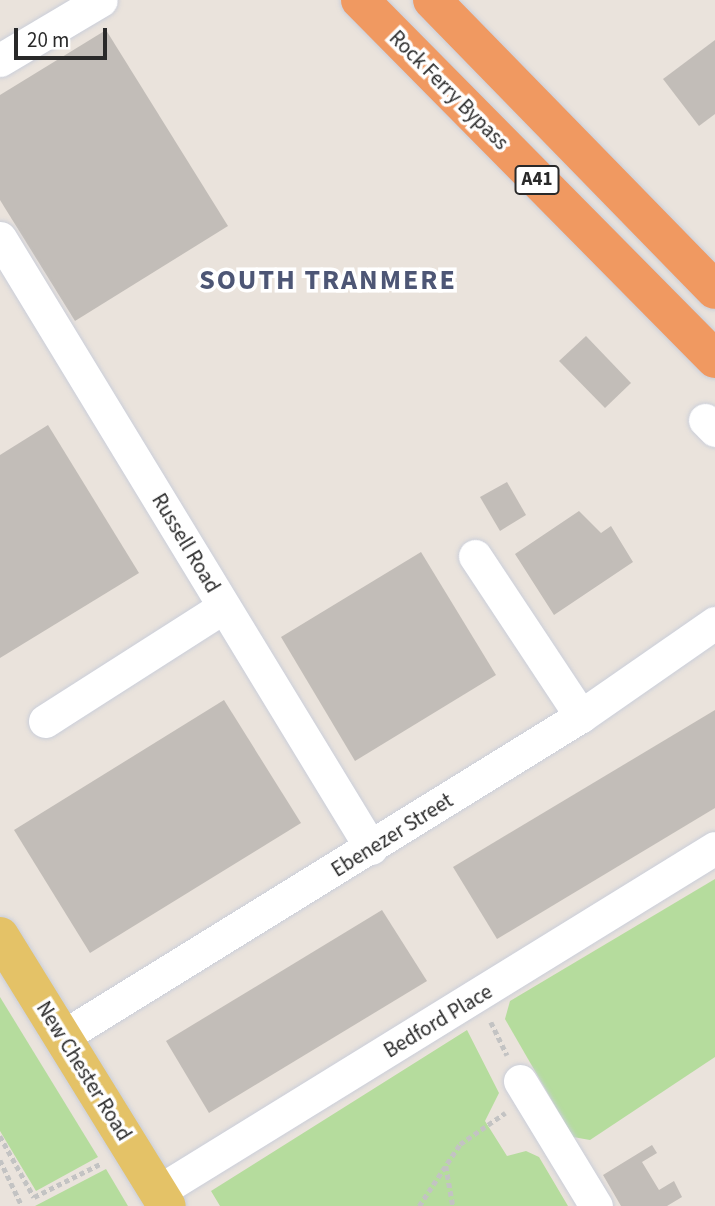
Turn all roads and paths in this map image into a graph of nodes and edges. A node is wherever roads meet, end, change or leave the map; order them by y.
1 (102, 0) edge
2 (360, 0) edge
3 (432, 0) edge
4 (0, 61) edge
5 (0, 238) edge
6 (715, 290) edge
7 (715, 359) edge
8 (475, 556) dead end
9 (223, 607) junction
10 (715, 623) edge
11 (581, 716) junction
12 (45, 721) dead end
13 (371, 848) junction
14 (715, 848) edge
15 (0, 936) edge
16 (478, 996) junction
17 (62, 1037) junction
18 (526, 1090) junction
19 (0, 1136) edge
20 (0, 1160) edge
21 (107, 1161) dead end
22 (446, 1166) junction
23 (163, 1199) edge
24 (22, 1206) edge
25 (419, 1206) edge
26 (453, 1206) edge
27 (596, 1206) edge

1 - 4 street
2 - 7 highway, Rock Ferry Bypass / A41
3 - 6 highway, A41
5 - 9 street, Russell Road
8 - 11 street
9 - 12 street
9 - 13 street, Russell Road
10 - 11 street, Ebenezer Street
11 - 13 street, Ebenezer Street
13 - 17 street, Ebenezer Street
14 - 16 street, Bedford Place
15 - 17 main road, New Chester Road
16 - 18 path
16 - 23 street, Bedford Place
17 - 23 main road, New Chester Road
18 - 22 path
18 - 27 street
19 - 21 path
20 - 24 path
22 - 25 path
22 - 26 path

